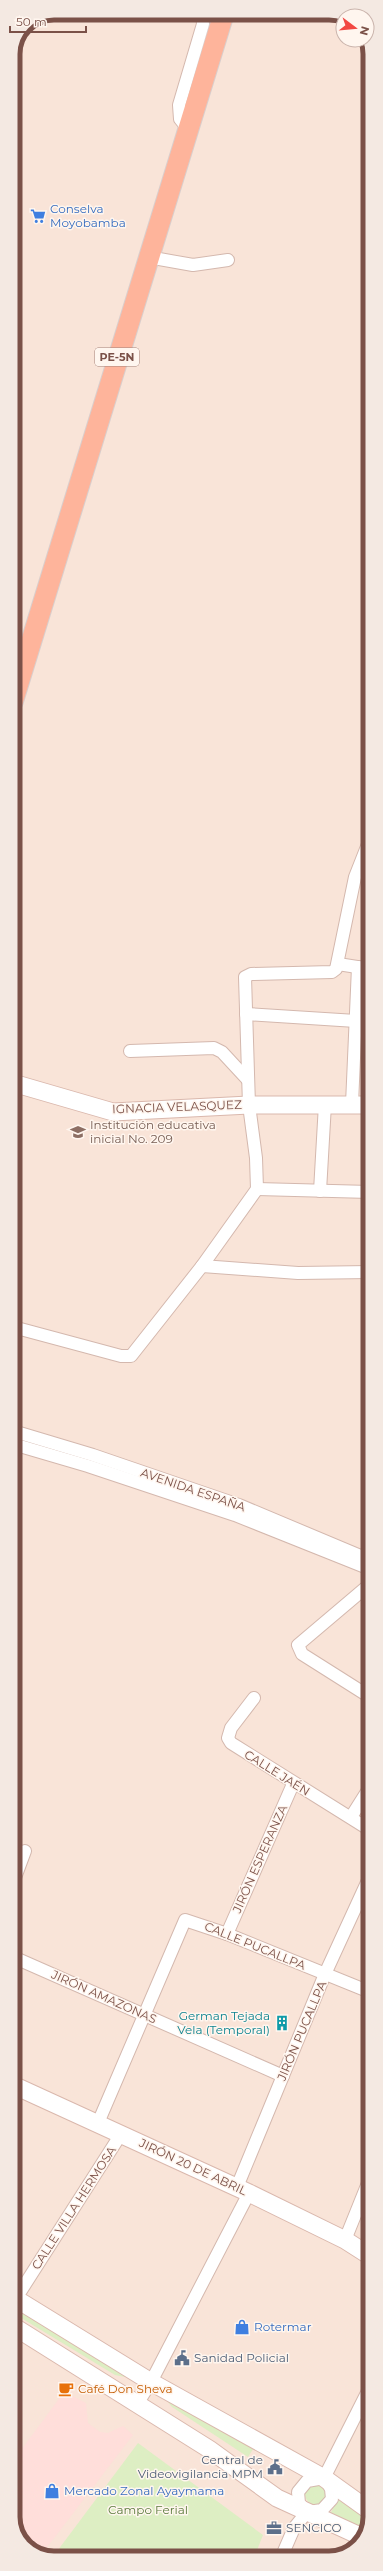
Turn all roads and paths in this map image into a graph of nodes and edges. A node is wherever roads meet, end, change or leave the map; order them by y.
1 (203, 20) edge
2 (222, 20) edge
3 (188, 129) junction
4 (148, 257) junction
5 (228, 260) dead end
6 (20, 678) edge
7 (363, 859) edge
8 (338, 964) junction
9 (363, 968) edge
10 (363, 975) edge
11 (246, 1014) junction
12 (356, 1021) junction
13 (130, 1051) dead end
14 (247, 1079) junction
15 (20, 1084) edge
16 (325, 1104) junction
17 (352, 1104) junction
18 (248, 1105) junction
19 (363, 1105) edge
20 (257, 1189) junction
21 (320, 1191) junction
22 (363, 1192) edge
23 (202, 1266) junction
24 (363, 1272) edge
25 (20, 1328) edge
26 (20, 1433) edge
27 (20, 1446) edge
28 (363, 1557) edge
29 (363, 1566) edge
30 (363, 1590) edge
31 (363, 1693) edge
32 (254, 1698) dead end
33 (293, 1784) junction
34 (363, 1798) edge
35 (351, 1817) junction
36 (363, 1825) edge
37 (25, 1851) dead end
38 (20, 1864) edge
39 (363, 1891) edge
40 (227, 1934) junction
41 (20, 1959) edge
42 (325, 1974) junction
43 (363, 1989) edge
44 (144, 2014) junction
45 (283, 2076) junction
46 (20, 2093) edge
47 (98, 2123) junction
48 (121, 2134) junction
49 (243, 2190) junction
50 (363, 2195) edge
51 (345, 2240) junction
52 (363, 2252) edge
53 (20, 2291) edge
54 (20, 2304) edge
55 (20, 2330) edge
56 (151, 2382) junction
57 (363, 2401) edge
58 (137, 2404) junction
59 (324, 2478) junction
60 (363, 2506) edge
61 (307, 2512) junction
62 (357, 2535) edge
63 (284, 2551) edge

1 - 3 street
2 - 3 highway, PE-5N
3 - 4 highway, PE-5N
4 - 5 street
4 - 6 highway, PE-5N
7 - 8 street
8 - 9 street
8 - 11 street
10 - 12 street
11 - 12 street
11 - 14 street
12 - 17 street
13 - 14 street
14 - 18 street
15 - 18 main road, IGNACIA VELASQUEZ
16 - 17 main road, IGNACIA VELASQUEZ
16 - 18 main road, IGNACIA VELASQUEZ
16 - 21 street
17 - 19 main road, IGNACIA VELASQUEZ
18 - 20 street
20 - 21 street
20 - 23 street
21 - 22 street
23 - 24 street
23 - 25 street
26 - 28 street, AVENIDA ESPAÑA
27 - 29 street, AVENIDA ESPAÑA
30 - 31 street
32 - 33 street, CALLE JAÉN
33 - 35 street, CALLE JAÉN
33 - 40 street, JIRÓN ESPERANZA
34 - 35 street
35 - 36 street, CALLE JAÉN
37 - 38 street
39 - 42 street, JIRÓN PUCALLPA
40 - 42 street, CALLE PUCALLPA
40 - 44 street, CALLE PUCALLPA
41 - 44 street, JIRÓN AMAZONAS
42 - 43 street, CALLE PUCALLPA
42 - 45 street, JIRÓN PUCALLPA
44 - 45 street, JIRÓN AMAZONAS
44 - 47 street
45 - 49 street, JIRÓN PUCALLPA
46 - 47 main road, JIRÓN 20 DE ABRIL
47 - 48 main road, JIRÓN 20 DE ABRIL
48 - 49 main road, JIRÓN 20 DE ABRIL
48 - 53 street, CALLE VILLA HERMOSA
49 - 51 main road, JIRÓN 20 DE ABRIL
49 - 56 street, JIRÓN PUCALLPA
50 - 51 street
51 - 52 main road, JIRÓN 20 DE ABRIL
54 - 56 main road
55 - 58 main road
56 - 58 street, JIRÓN PUCALLPA
56 - 59 main road
57 - 59 street
58 - 61 main road
59 - 60 main road
59 - 61 street
59 - 61 street
61 - 62 main road
61 - 63 street

